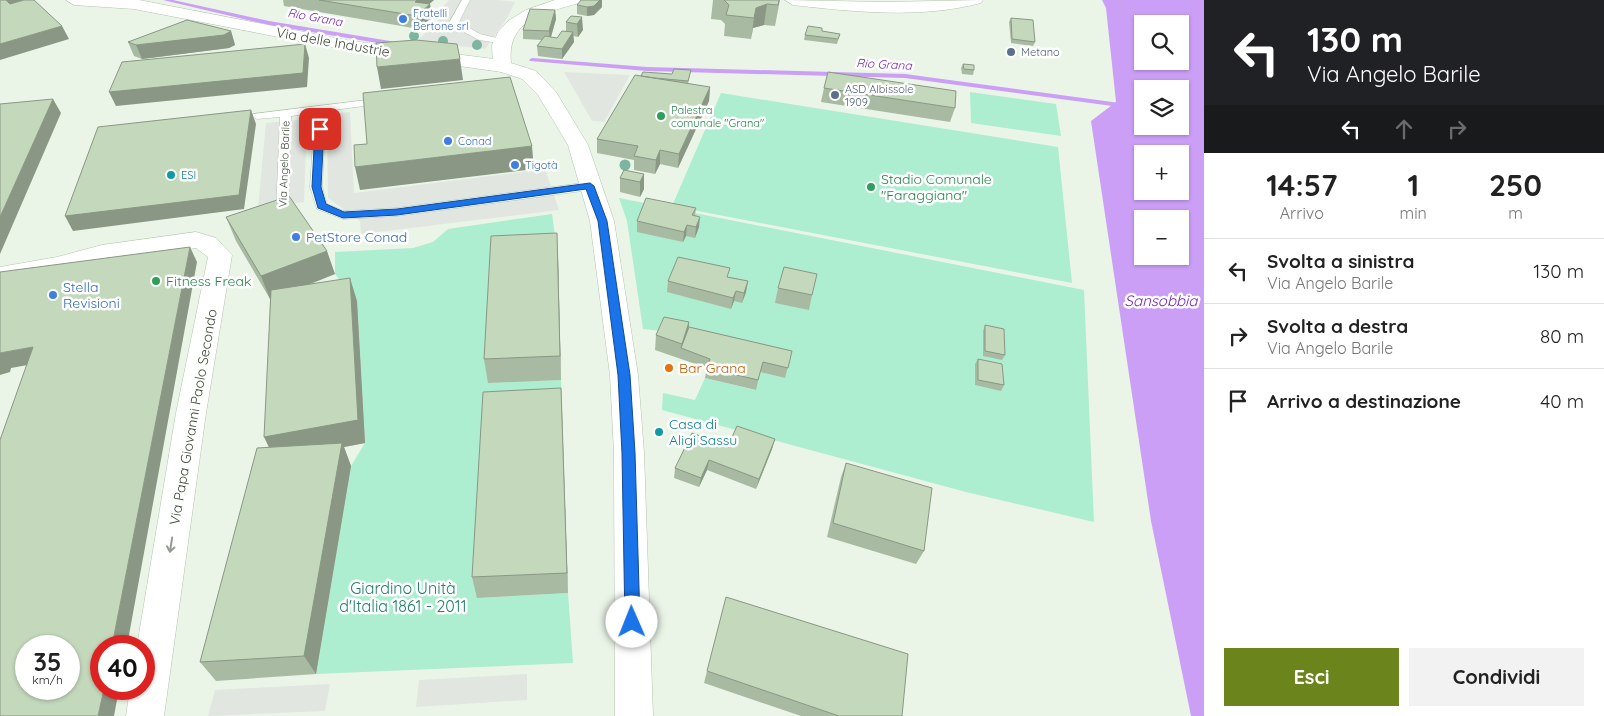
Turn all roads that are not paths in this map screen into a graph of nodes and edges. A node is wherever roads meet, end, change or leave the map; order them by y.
1 (74, 0) edge
2 (466, 0) edge
3 (573, 0) edge
4 (793, 0) edge
5 (975, 0) edge
6 (502, 54) junction
7 (394, 100) edge
8 (320, 110) junction
9 (286, 113) junction
10 (257, 116) dead end
11 (590, 186) junction
12 (282, 214) edge
13 (0, 275) edge
14 (145, 716) edge
15 (634, 716) edge

1 - 6 street, Via delle Industrie
2 - 6 lane
3 - 6 street
4 - 5 street
6 - 11 street, Via delle Industrie
7 - 8 lane, Via Angelo Barile
8 - 9 lane, Via Angelo Barile
8 - 11 lane
9 - 10 lane, Via Angelo Barile
9 - 12 lane, Via Angelo Barile
11 - 15 street, Via delle Industrie
13 -> 14 street, Via Papa Giovanni Paolo Secondo

